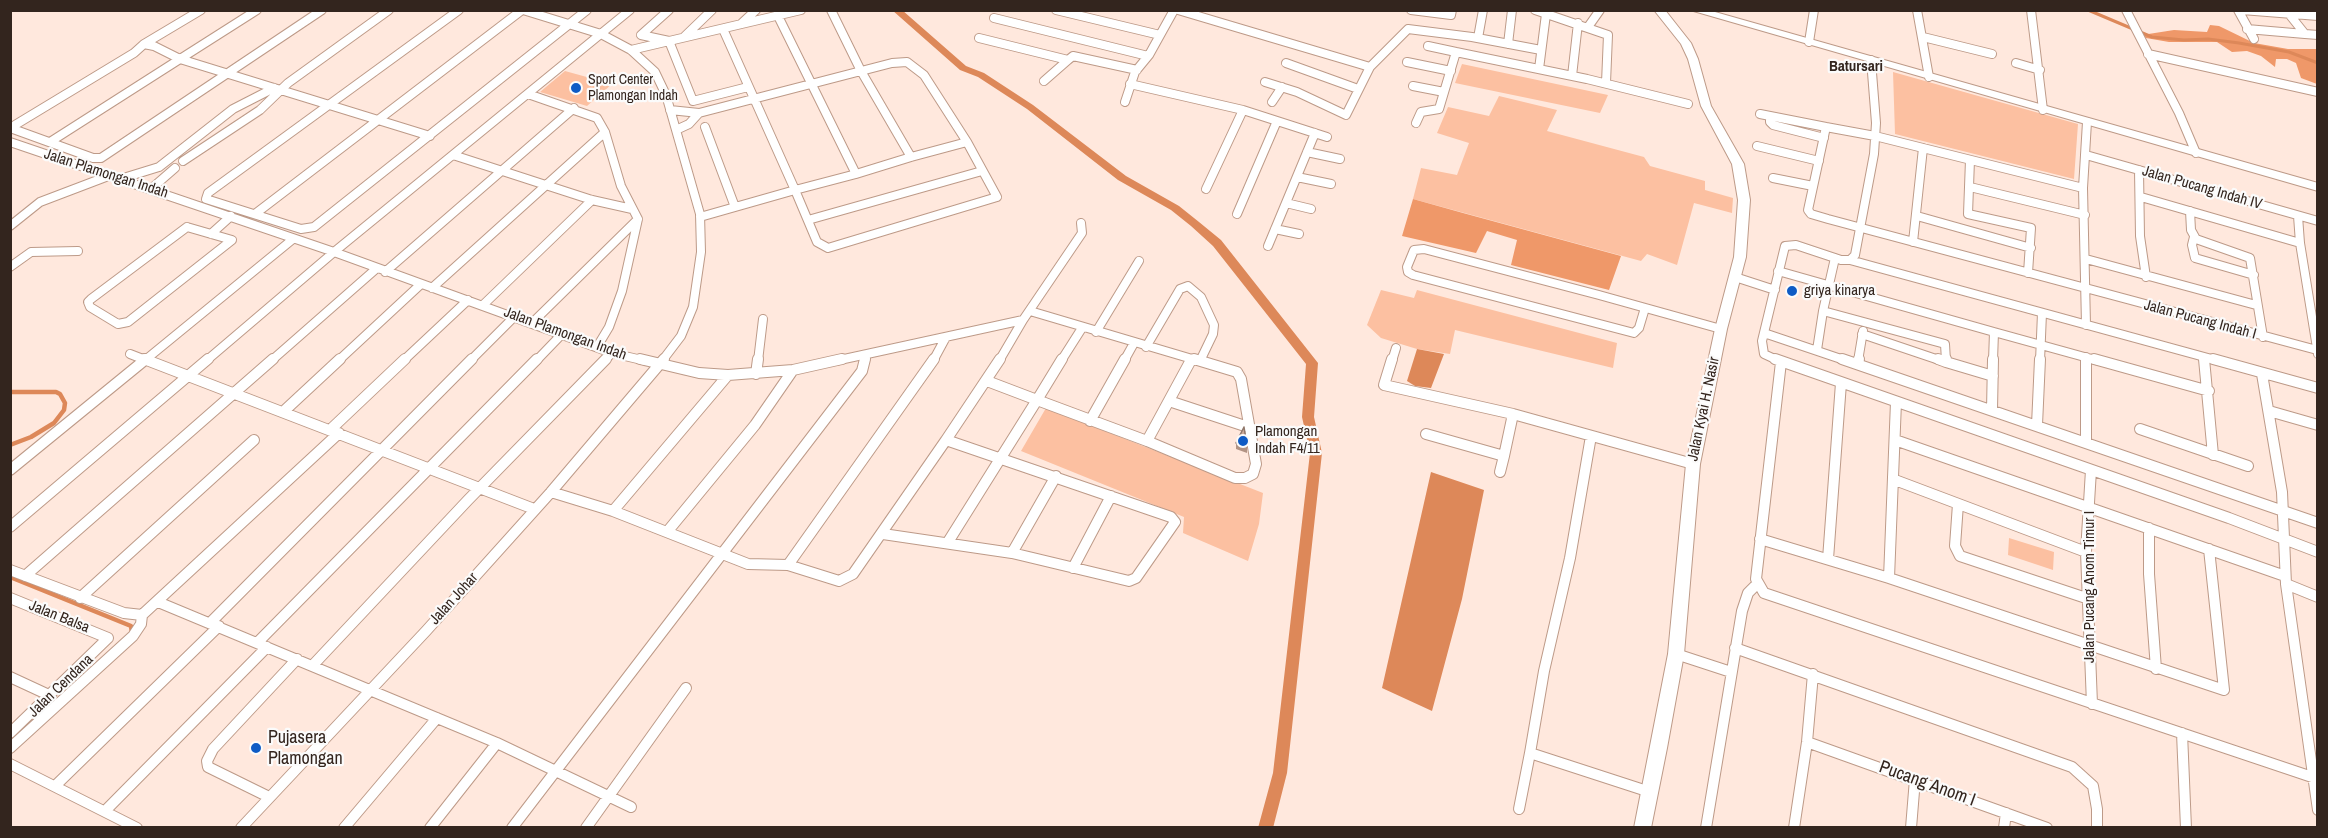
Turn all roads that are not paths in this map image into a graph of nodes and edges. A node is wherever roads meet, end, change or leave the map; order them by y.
1 (201, 10) edge
2 (257, 10) edge
3 (322, 10) edge
4 (390, 10) edge
5 (459, 10) edge
6 (523, 10) edge
7 (587, 10) edge
8 (630, 10) edge
9 (669, 10) edge
10 (712, 10) edge
11 (756, 10) edge
12 (801, 10) edge
13 (831, 10) edge
14 (1056, 10) edge
15 (1176, 10) edge
16 (1411, 10) edge
17 (1483, 10) edge
18 (1512, 10) edge
19 (1535, 10) edge
20 (1600, 10) edge
21 (1659, 10) edge
22 (1695, 10) edge
23 (1814, 10) edge
24 (1917, 10) edge
25 (2031, 10) edge
26 (2126, 10) edge
27 (2240, 10) edge
28 (1451, 13) edge
29 (1711, 13) edge
30 (1546, 14) junction
31 (2289, 14) junction
32 (2318, 15) edge
33 (778, 16) junction
34 (994, 18) dead end
35 (1578, 23) junction
36 (570, 24) junction
37 (739, 25) junction
38 (1588, 27) junction
39 (723, 29) junction
40 (2247, 29) junction
41 (1448, 33) junction
42 (601, 34) junction
43 (2305, 34) junction
44 (1160, 35) junction
45 (2318, 35) edge
46 (1923, 37) junction
47 (682, 38) junction
48 (979, 38) dead end
49 (1475, 38) junction
50 (2254, 39) dead end
51 (669, 41) junction
52 (1809, 42) junction
53 (144, 44) junction
54 (1508, 44) junction
55 (1428, 46) dead end
56 (632, 50) junction
57 (1541, 50) junction
58 (1456, 52) junction
59 (1468, 54) junction
60 (1992, 54) dead end
61 (2148, 54) junction
62 (1148, 56) junction
63 (180, 59) junction
64 (1068, 60) junction
65 (1871, 60) junction
66 (1407, 62) dead end
67 (1286, 63) dead end
68 (2016, 63) dead end
69 (1370, 67) junction
70 (1539, 69) junction
71 (1137, 70) junction
72 (2040, 70) junction
73 (861, 71) junction
74 (1451, 71) junction
75 (227, 74) junction
76 (1572, 76) junction
77 (1929, 77) junction
78 (1044, 81) dead end
79 (1265, 82) dead end
80 (288, 83) junction
81 (1606, 83) junction
82 (810, 84) junction
83 (1130, 84) junction
84 (1413, 86) dead end
85 (748, 87) junction
86 (1282, 87) junction
87 (271, 89) junction
88 (1358, 89) junction
89 (281, 92) junction
90 (1444, 92) junction
91 (2318, 92) edge
92 (528, 94) junction
93 (753, 99) junction
94 (1125, 102) dead end
95 (1272, 102) dead end
96 (1688, 104) dead end
97 (328, 105) junction
98 (574, 108) junction
99 (670, 110) junction
100 (1243, 110) junction
101 (2043, 110) junction
102 (699, 113) junction
103 (1760, 114) dead end
104 (1770, 116) junction
105 (378, 120) junction
106 (1277, 120) junction
107 (2087, 122) junction
108 (1416, 123) dead end
109 (705, 127) dead end
110 (1826, 127) junction
111 (676, 130) junction
112 (605, 132) junction
113 (1315, 133) junction
114 (430, 136) junction
115 (1875, 136) junction
116 (1328, 137) dead end
117 (1824, 138) junction
118 (10, 142) edge
119 (50, 142) junction
120 (967, 142) junction
121 (1756, 146) dead end
122 (1923, 148) junction
123 (1307, 152) junction
124 (2196, 153) junction
125 (178, 154) junction
126 (453, 155) junction
127 (2086, 155) junction
128 (190, 156) junction
129 (911, 157) junction
130 (1340, 159) dead end
131 (1970, 160) junction
132 (183, 161) dead end
133 (1819, 161) junction
134 (175, 168) dead end
135 (152, 170) junction
136 (2139, 170) junction
137 (503, 171) junction
138 (982, 171) junction
139 (856, 174) junction
140 (115, 177) junction
141 (164, 177) junction
142 (1297, 177) junction
143 (1773, 178) dead end
144 (1331, 184) dead end
145 (548, 186) junction
146 (1813, 186) junction
147 (1970, 187) junction
148 (2318, 187) edge
149 (152, 188) junction
150 (2084, 188) junction
151 (1206, 189) dead end
152 (795, 190) junction
153 (2141, 197) junction
154 (591, 200) junction
155 (1286, 203) junction
156 (735, 207) junction
157 (632, 209) junction
158 (1311, 209) dead end
159 (2190, 211) junction
160 (255, 214) junction
161 (1237, 214) dead end
162 (1968, 214) junction
163 (2085, 215) junction
164 (231, 216) junction
165 (1917, 216) junction
166 (2298, 216) junction
167 (700, 217) junction
168 (638, 219) junction
169 (808, 220) junction
170 (2318, 222) edge
171 (1081, 223) dead end
172 (10, 226) edge
173 (1859, 228) junction
174 (1275, 229) junction
175 (1968, 230) junction
176 (211, 234) junction
177 (1299, 234) dead end
178 (2194, 237) junction
179 (293, 239) junction
180 (1913, 242) junction
181 (2300, 243) junction
182 (1268, 246) dead end
183 (2031, 248) junction
184 (78, 251) dead end
185 (334, 252) junction
186 (1835, 258) junction
187 (2086, 259) junction
188 (1850, 260) junction
189 (1139, 261) dead end
190 (10, 267) edge
191 (381, 270) junction
192 (1778, 271) junction
193 (2028, 273) junction
194 (2254, 275) junction
195 (2146, 277) junction
196 (1744, 280) junction
197 (421, 284) junction
198 (1829, 285) junction
199 (432, 288) junction
200 (2085, 288) junction
201 (1774, 290) junction
202 (468, 300) junction
203 (483, 305) junction
204 (2256, 305) junction
205 (1645, 308) junction
206 (1030, 311) junction
207 (1823, 311) junction
208 (2042, 313) junction
209 (515, 316) junction
210 (763, 319) dead end
211 (1023, 320) junction
212 (1865, 322) junction
213 (532, 323) junction
214 (2086, 325) junction
215 (1082, 328) junction
216 (1721, 329) junction
217 (1096, 332) junction
218 (1994, 332) junction
219 (1764, 333) junction
220 (562, 334) junction
221 (1862, 334) junction
222 (946, 337) junction
223 (2262, 337) junction
224 (1134, 344) junction
225 (1146, 346) junction
226 (2039, 346) junction
227 (597, 347) junction
228 (1396, 348) dead end
229 (1817, 350) junction
230 (2317, 352) edge
231 (612, 353) junction
232 (130, 354) dead end
233 (866, 356) junction
234 (2086, 357) junction
235 (2204, 357) junction
236 (146, 361) junction
237 (1195, 361) junction
238 (1781, 362) junction
239 (1946, 362) junction
240 (1858, 364) junction
241 (659, 365) junction
242 (794, 370) junction
243 (756, 374) junction
244 (2262, 374) junction
245 (189, 375) junction
246 (728, 375) junction
247 (1993, 376) junction
248 (987, 381) junction
249 (1841, 383) junction
250 (2318, 388) edge
251 (2209, 391) junction
252 (234, 393) junction
253 (1037, 400) junction
254 (1169, 401) junction
255 (1896, 402) junction
256 (1992, 410) junction
257 (283, 411) junction
258 (2268, 411) junction
259 (1513, 414) junction
260 (1090, 421) junction
261 (2037, 425) junction
262 (2318, 425) edge
263 (1251, 428) junction
264 (2140, 429) dead end
265 (334, 432) junction
266 (1426, 434) dead end
267 (1591, 436) junction
268 (254, 440) dead end
269 (946, 440) junction
270 (1895, 440) junction
271 (1147, 441) junction
272 (2086, 442) junction
273 (381, 451) junction
274 (2213, 455) junction
275 (1504, 456) junction
276 (1000, 458) junction
277 (1693, 464) junction
278 (2248, 466) dead end
279 (430, 469) junction
280 (10, 470) edge
281 (2091, 470) junction
282 (1500, 472) dead end
283 (1056, 476) junction
284 (1894, 480) junction
285 (479, 489) junction
286 (551, 492) junction
287 (1111, 496) junction
288 (1958, 504) junction
289 (534, 509) junction
290 (2089, 509) junction
291 (2282, 509) junction
292 (613, 511) junction
293 (2318, 523) edge
294 (10, 527) edge
295 (2149, 528) junction
296 (667, 532) junction
297 (883, 534) junction
298 (2282, 538) junction
299 (1760, 539) junction
300 (948, 542) junction
301 (2209, 549) junction
302 (2086, 552) junction
303 (2318, 552) edge
304 (1012, 553) junction
305 (720, 554) junction
306 (1828, 559) junction
307 (788, 566) junction
308 (1073, 568) junction
309 (15, 574) edge
310 (1888, 578) junction
311 (2285, 580) junction
312 (1757, 584) junction
313 (2318, 597) edge
314 (10, 598) edge
315 (80, 598) junction
316 (2089, 599) junction
317 (158, 602) junction
318 (142, 615) junction
319 (215, 624) junction
320 (108, 637) joint
321 (263, 645) junction
322 (2089, 646) junction
323 (1735, 648) junction
324 (1676, 654) junction
325 (297, 659) junction
326 (313, 665) junction
327 (2156, 669) junction
328 (1731, 672) junction
329 (1813, 674) junction
330 (10, 677) edge
331 (686, 688) dead end
332 (373, 692) junction
333 (51, 696) junction
334 (2092, 704) junction
335 (437, 718) junction
336 (2182, 733) junction
337 (10, 734) edge
338 (1807, 742) junction
339 (497, 743) junction
340 (10, 748) edge
341 (1530, 753) junction
342 (10, 764) edge
343 (555, 770) junction
344 (2316, 778) edge
345 (1915, 779) junction
346 (55, 786) junction
347 (1650, 792) junction
348 (608, 796) junction
349 (269, 797) junction
350 (631, 807) dead end
351 (1519, 809) dead end
352 (2318, 810) edge
353 (105, 811) junction
354 (2006, 813) junction
355 (136, 828) edge
356 (241, 828) edge
357 (344, 828) edge
358 (430, 828) edge
359 (512, 828) edge
360 (586, 828) edge
361 (1642, 828) edge
362 (1706, 828) edge
363 (1794, 828) edge
364 (1911, 828) edge
365 (2004, 828) edge
366 (2047, 828) edge
367 (2097, 828) edge
368 (2186, 828) edge

1 - 53 street
2 - 63 street
3 - 75 street
4 - 80 street
5 - 97 street
6 - 36 street, Jalan Johar
6 - 105 street
7 - 36 street
8 - 42 street
9 - 51 street
10 - 47 street
11 - 37 street
12 - 33 street
13 - 73 street
14 - 44 street
15 - 44 street
15 - 69 street
16 - 28 street
17 - 49 street
18 - 54 street
19 - 30 street
20 - 38 street
21 - 196 main road, Jalan Kyai H. Nasir
22 - 29 main road
23 - 52 street
24 - 46 street
25 - 72 street
26 - 61 street
27 - 31 street
27 - 40 street
28 - 41 street
29 - 52 main road
30 - 35 street
30 - 57 street
31 - 32 street
31 - 43 street
33 - 37 street
33 - 82 street
34 - 62 street
35 - 38 street
35 - 76 street
36 - 42 street, Jalan Johar
36 - 114 street
37 - 39 street
38 - 81 street
39 - 47 street
39 - 85 street
40 - 43 street
40 - 50 street
41 - 49 street
41 - 69 street
42 - 56 street, Jalan Johar
42 - 92 street
43 - 45 street
44 - 62 street
46 - 60 street
46 - 77 street
47 - 51 street
48 - 64 street
49 - 54 street
49 - 59 street
51 - 56 street
51 - 85 street
52 - 65 main road
53 - 63 street
53 - 119 street
54 - 57 street
55 - 58 street
56 - 99 street, Jalan Johar
57 - 70 street
58 - 59 street
58 - 74 street
59 - 70 street
61 - 91 street
61 - 124 street
62 - 71 street
63 - 75 street
63 - 119 street
64 - 71 street
64 - 78 street
65 - 77 main road
65 - 115 street
66 - 74 street
67 - 88 street
68 - 72 street
69 - 88 street
70 - 76 street
71 - 83 street
72 - 101 street
73 - 82 street
73 - 120 street
73 - 129 street
74 - 90 street
75 - 87 street
75 - 119 street
76 - 81 street
77 - 101 main road
79 - 86 street
80 - 87 street
80 - 89 street
81 - 96 street
82 - 93 street
82 - 139 street
83 - 94 street
83 - 100 street
84 - 90 street
85 - 93 street
86 - 88 street
86 - 95 street
87 - 89 street
87 - 125 street
89 - 97 street
89 - 128 street
90 - 108 street
92 - 98 street
92 - 126 street
93 - 102 street
93 - 152 street
97 - 105 street
97 - 160 street
98 - 112 street
98 - 137 street
99 - 102 street
99 - 111 street, Jalan Johar
100 - 106 street
100 - 151 street
101 - 107 main road
102 - 111 street
103 - 104 street
104 - 110 street
104 - 117 street
105 - 114 street
105 - 160 street
106 - 113 street
106 - 161 street
107 - 124 main road
107 - 127 street
109 - 156 street
110 - 115 street
110 - 117 street
111 - 167 street, Jalan Johar
112 - 145 street
112 - 157 street
113 - 116 street
113 - 123 street
114 - 160 street
115 - 122 street
115 - 173 street
117 - 133 street
118 - 140 street, Jalan Plamongan Indah
120 - 129 street
120 - 138 street
121 - 133 street
122 - 131 street
122 - 165 street
123 - 130 street
123 - 142 street
124 - 148 main road
125 - 128 street
125 - 135 street
126 - 137 street
126 - 185 street
127 - 136 street, Jalan Pucang Indah IV
127 - 150 street
128 - 132 street
129 - 139 street
131 - 147 street
131 - 150 street
133 - 146 street
134 - 141 street
135 - 140 street
135 - 141 street
136 - 153 street
136 - 166 street, Jalan Pucang Indah IV
137 - 145 street
137 - 191 street
138 - 169 street
138 - 169 street
139 - 152 street
140 - 149 street, Jalan Plamongan Indah
140 - 172 street
141 - 149 street
142 - 144 street
142 - 155 street
143 - 146 street
145 - 154 street
145 - 199 street
146 - 173 street, Jalan Pucang Indah I
147 - 162 street
147 - 163 street
149 - 164 street, Jalan Plamongan Indah
150 - 163 street
152 - 156 street
152 - 169 street
153 - 159 street
153 - 195 street
154 - 157 street
154 - 203 street
155 - 158 street
155 - 174 street
156 - 167 street
157 - 168 street
159 - 178 street
159 - 181 street
162 - 175 street
162 - 183 street
163 - 187 street
164 - 176 street
164 - 179 street, Jalan Plamongan Indah
165 - 175 street
165 - 180 street
166 - 170 street, Jalan Pucang Indah IV
166 - 181 street
167 - 241 street, Jalan Johar
168 - 213 street
168 - 227 street
171 - 206 street
173 - 180 street, Jalan Pucang Indah I
173 - 188 street
174 - 177 street
174 - 182 street
175 - 183 street
176 - 176 street
178 - 194 street
178 - 194 street
179 - 185 street, Jalan Plamongan Indah
179 - 236 street
180 - 193 street, Jalan Pucang Indah I
181 - 230 street
183 - 193 street
184 - 190 street
185 - 191 street, Jalan Plamongan Indah
185 - 245 street
186 - 188 street
186 - 192 street
186 - 198 street
187 - 195 street
187 - 200 street
188 - 208 street
189 - 217 street
191 - 197 street, Jalan Plamongan Indah
191 - 252 street
192 - 198 street
192 - 201 street
193 - 200 street, Jalan Pucang Indah I
194 - 204 street
195 - 204 street
196 - 201 street
196 - 216 main road, Jalan Kyai H. Nasir
197 - 199 street, Jalan Plamongan Indah
197 - 257 street
198 - 207 street
198 - 218 street
199 - 202 street, Jalan Plamongan Indah
200 - 214 street
200 - 223 street, Jalan Pucang Indah I
201 - 219 street
202 - 203 street, Jalan Plamongan Indah
202 - 265 street
203 - 209 street, Jalan Plamongan Indah
204 - 223 street
205 - 205 street
205 - 216 street
206 - 211 street
206 - 215 street
207 - 212 street
207 - 229 street
208 - 214 street
208 - 226 street
209 - 213 street, Jalan Plamongan Indah
209 - 273 street
210 - 243 street
211 - 222 street, Jalan Plamongan Indah
211 - 248 street
212 - 221 street
212 - 239 street
213 - 220 street, Jalan Plamongan Indah
214 - 235 street
215 - 217 street
215 - 253 street
216 - 277 main road, Jalan Kyai H. Nasir
217 - 224 street
218 - 226 street
218 - 247 street
219 - 229 street
219 - 238 street
220 - 227 street, Jalan Plamongan Indah
220 - 279 street
221 - 239 street
221 - 240 street
222 - 233 street, Jalan Plamongan Indah
222 - 307 street
223 - 230 street, Jalan Pucang Indah I
224 - 225 street
224 - 260 street
225 - 237 street
225 - 237 street
226 - 234 street
226 - 261 street
227 - 231 street, Jalan Plamongan Indah
228 - 259 street
229 - 240 street
231 - 241 street, Jalan Plamongan Indah
231 - 285 street
232 - 236 street
233 - 242 street, Jalan Plamongan Indah
233 - 305 street
234 - 251 street
234 - 272 street
235 - 244 street
235 - 251 street
236 - 245 street
236 - 280 street
237 - 254 street
237 - 263 street
238 - 249 street
238 - 299 street
239 - 247 street
240 - 256 street
241 - 246 street, Jalan Plamongan Indah
241 - 286 street, Jalan Johar
242 - 243 street, Jalan Plamongan Indah
242 - 296 street
243 - 246 street, Jalan Plamongan Indah
244 - 250 street
244 - 258 street
245 - 252 street
245 - 294 street
246 - 292 street
247 - 256 street
248 - 253 street
248 - 269 street
249 - 255 street
249 - 306 street
251 - 274 street
252 - 257 street
252 - 309 street
253 - 260 street
253 - 276 street
254 - 263 street
254 - 271 street
255 - 270 street
255 - 281 street
256 - 261 street
257 - 265 street
258 - 262 street
258 - 291 street
259 - 267 street
259 - 275 street
260 - 271 street
261 - 272 street
263 - 271 street
264 - 274 street
265 - 273 street
265 - 317 street
266 - 275 street
267 - 277 street
267 - 341 street
268 - 315 street
269 - 276 street
269 - 297 street
270 - 284 street
270 - 290 street
272 - 291 street
273 - 279 street
273 - 319 street
274 - 278 street
275 - 282 street
276 - 283 street
276 - 300 street
277 - 324 main road, Jalan Kyai H. Nasir
279 - 285 street
279 - 321 street
281 - 290 street, Jalan Pucang Anom Timur I
281 - 298 street
283 - 287 street
283 - 304 street
284 - 288 street
284 - 310 street
285 - 289 street
285 - 326 street
286 - 289 street, Jalan Johar
286 - 292 street
287 - 308 street
287 - 308 street
288 - 302 street
288 - 316 street
289 - 332 street, Jalan Johar
290 - 295 street
290 - 302 street, Jalan Pucang Anom Timur I
291 - 293 street
291 - 298 street
292 - 296 street
295 - 301 street
295 - 327 street
296 - 305 street
297 - 300 street
297 - 307 street
298 - 303 street
298 - 311 street
299 - 306 street
299 - 312 street
300 - 304 street
301 - 311 street
301 - 327 street
302 - 316 street, Jalan Pucang Anom Timur I
304 - 308 street
305 - 307 street
305 - 343 street
306 - 310 street
309 - 315 street
310 - 322 street
311 - 313 street
311 - 344 street
312 - 323 street
312 - 334 street
314 - 320 street, Jalan Balsa
315 - 318 street
316 - 322 street, Jalan Pucang Anom Timur I
317 - 318 street
317 - 319 street
318 - 340 street
319 - 321 street
319 - 346 street
320 - 333 street, Jalan Cendana
321 - 325 street
321 - 353 street
322 - 327 street
322 - 334 street, Jalan Pucang Anom Timur I
323 - 328 street
323 - 329 street
324 - 328 street
324 - 347 main road, Jalan Kyai H. Nasir
325 - 326 street
325 - 349 street
326 - 332 street
328 - 362 street
329 - 338 street
329 - 367 street
330 - 333 street
331 - 348 street
332 - 335 street
332 - 349 street, Jalan Johar
333 - 337 street, Jalan Cendana
334 - 336 street
335 - 339 street
335 - 357 street
336 - 344 street
336 - 368 street
338 - 345 street, Pucang Anom I
338 - 363 street
339 - 343 street
339 - 358 street
341 - 347 street
341 - 351 street
342 - 346 street
343 - 348 street
343 - 359 street
344 - 352 street
345 - 354 street, Pucang Anom I
345 - 364 street
346 - 353 street
347 - 361 main road, Jalan Kyai H. Nasir
348 - 350 street
348 - 360 street
349 - 356 street, Jalan Johar
353 - 355 street
354 - 365 street
354 - 366 street, Pucang Anom I

